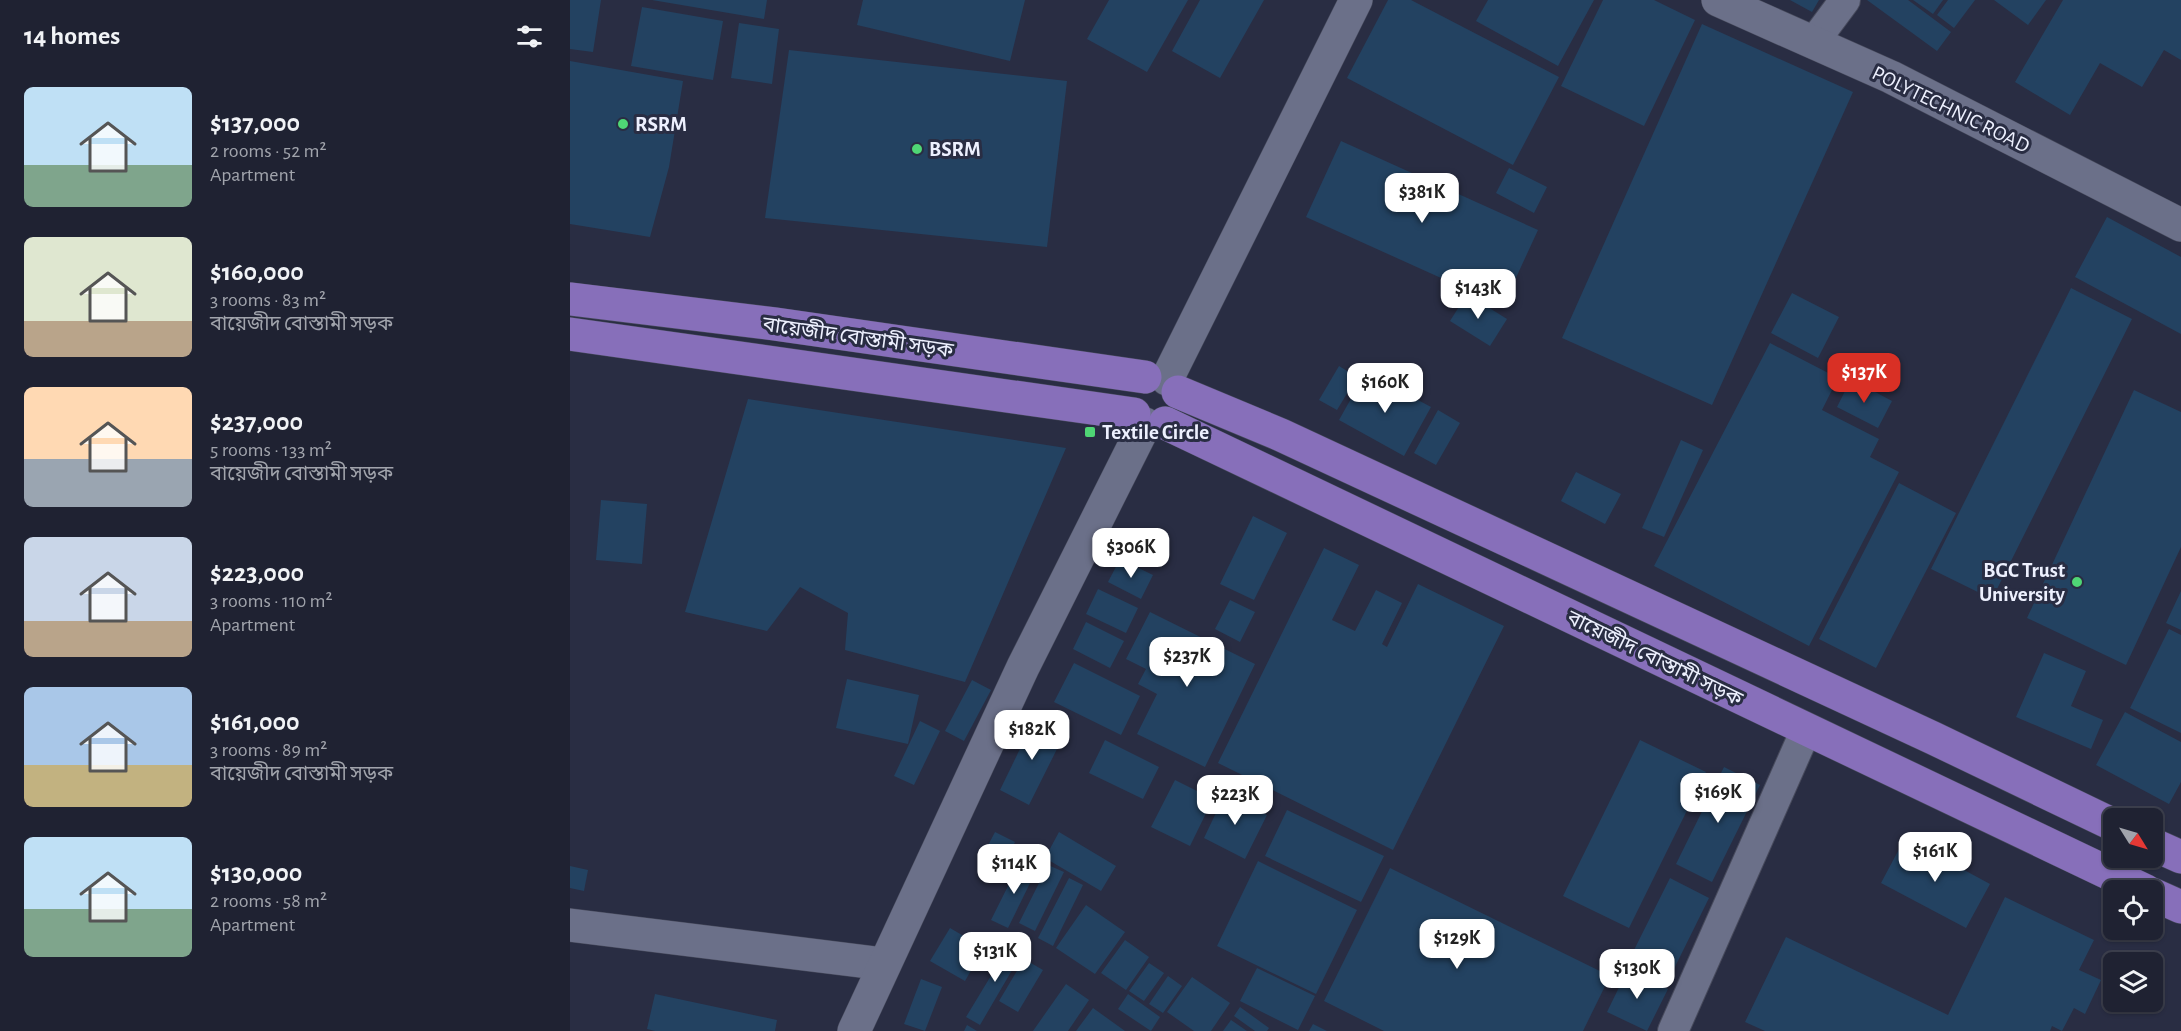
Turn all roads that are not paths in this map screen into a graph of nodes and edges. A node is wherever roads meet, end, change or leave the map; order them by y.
1 (1356, 0) edge
2 (1718, 0) edge
3 (1845, 0) edge
4 (1813, 43) junction
5 (2181, 225) edge
6 (570, 298) edge
7 (570, 334) edge
8 (1163, 383) junction
9 (1148, 420) junction
10 (1806, 730) junction
11 (2103, 820) edge
12 (2163, 849) edge
13 (2181, 857) edge
14 (2123, 880) edge
15 (2163, 899) edge
16 (2181, 908) edge
17 (570, 925) edge
18 (884, 964) junction
19 (854, 1031) edge
20 (1673, 1031) edge

1 - 8 street
2 - 4 street, POLYTECHNIC ROAD
3 - 4 street
4 - 5 street, POLYTECHNIC ROAD
6 - 8 main road, বায়েজীদ বোস্তামী সড়ক
7 - 9 main road, বায়েজীদ বোস্তামী সড়ক
8 - 9 main road
8 - 9 main road
8 - 11 main road, বায়েজীদ বোস্তামী সড়ক
9 - 10 main road, বায়েজীদ বোস্তামী সড়ক
9 - 18 street
10 - 14 main road, বায়েজীদ বোস্তামী সড়ক
10 - 20 street
12 - 13 main road
15 - 16 main road
17 - 18 street
18 - 19 street

